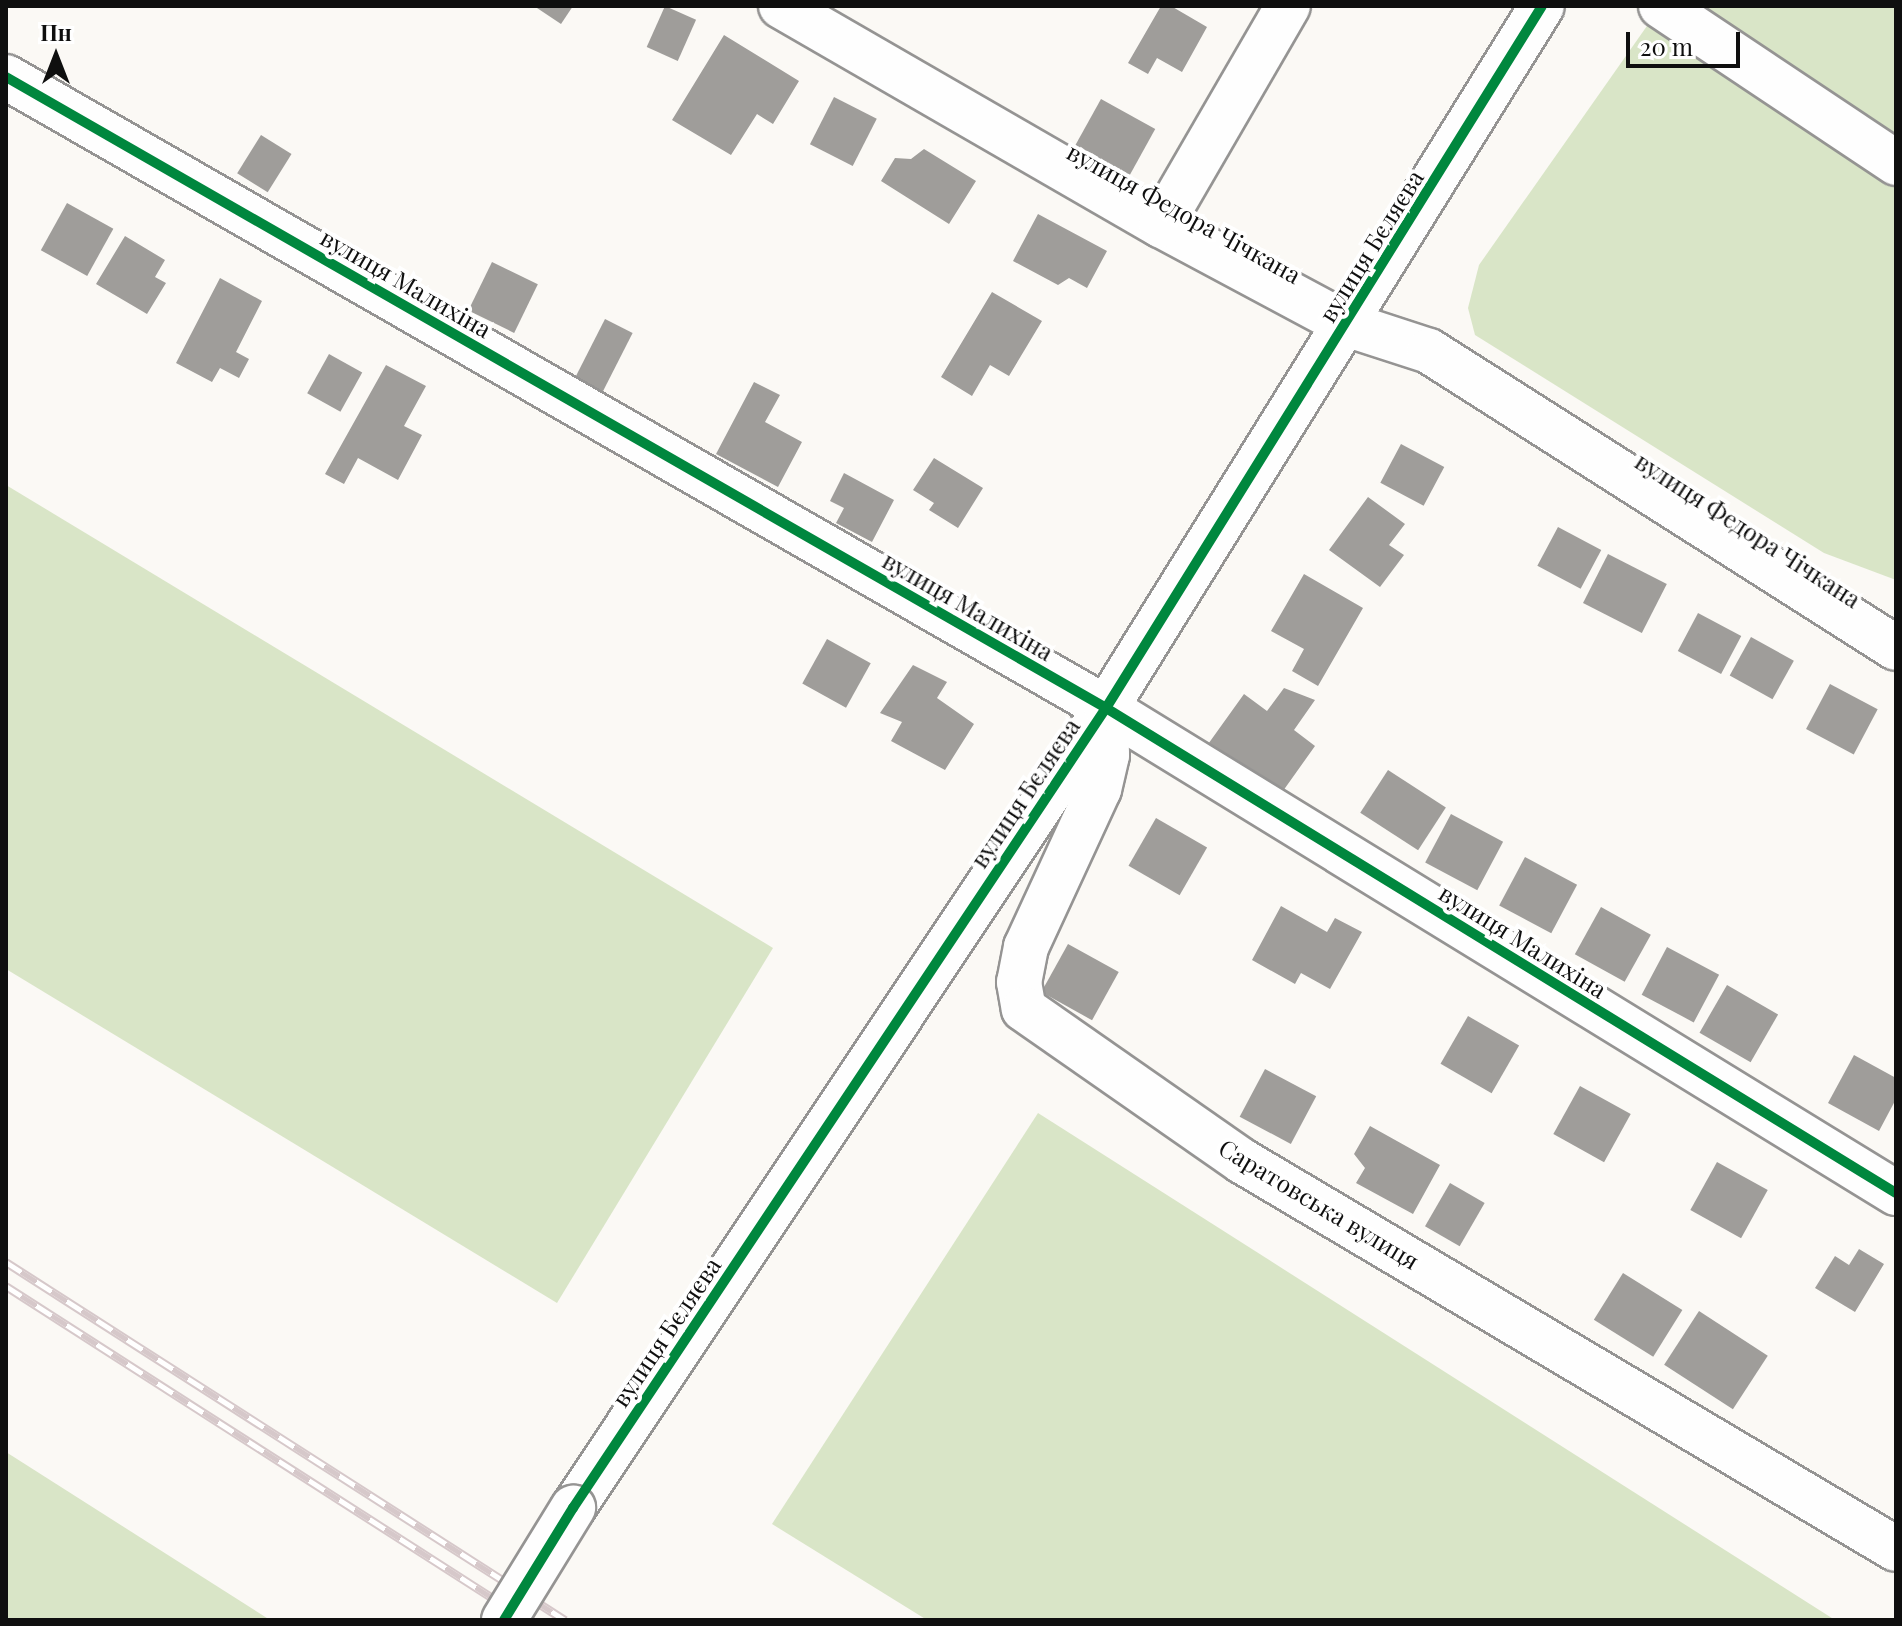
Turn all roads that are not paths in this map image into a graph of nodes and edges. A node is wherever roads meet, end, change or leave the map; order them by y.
1 (781, 6) edge
2 (1288, 6) edge
3 (1542, 6) edge
4 (1661, 6) edge
5 (6, 77) edge
6 (1896, 163) edge
7 (1161, 225) junction
8 (1346, 324) junction
9 (1896, 648) edge
10 (1106, 708) junction
11 (1896, 1193) edge
12 (1896, 1549) edge
13 (504, 1620) edge

1 - 7 street, вулиця Федора Чічкана
2 - 7 street
3 - 8 street, вулиця Бєляєва
4 - 6 street
5 - 10 street, вулиця Малихіна
7 - 8 street, вулиця Федора Чічкана
8 - 9 street, вулиця Федора Чічкана
8 - 10 street, вулиця Бєляєва
10 - 11 street, вулиця Малихіна
10 - 12 street, Саратовська вулиця
10 - 13 street, вулиця Бєляєва, bridge

